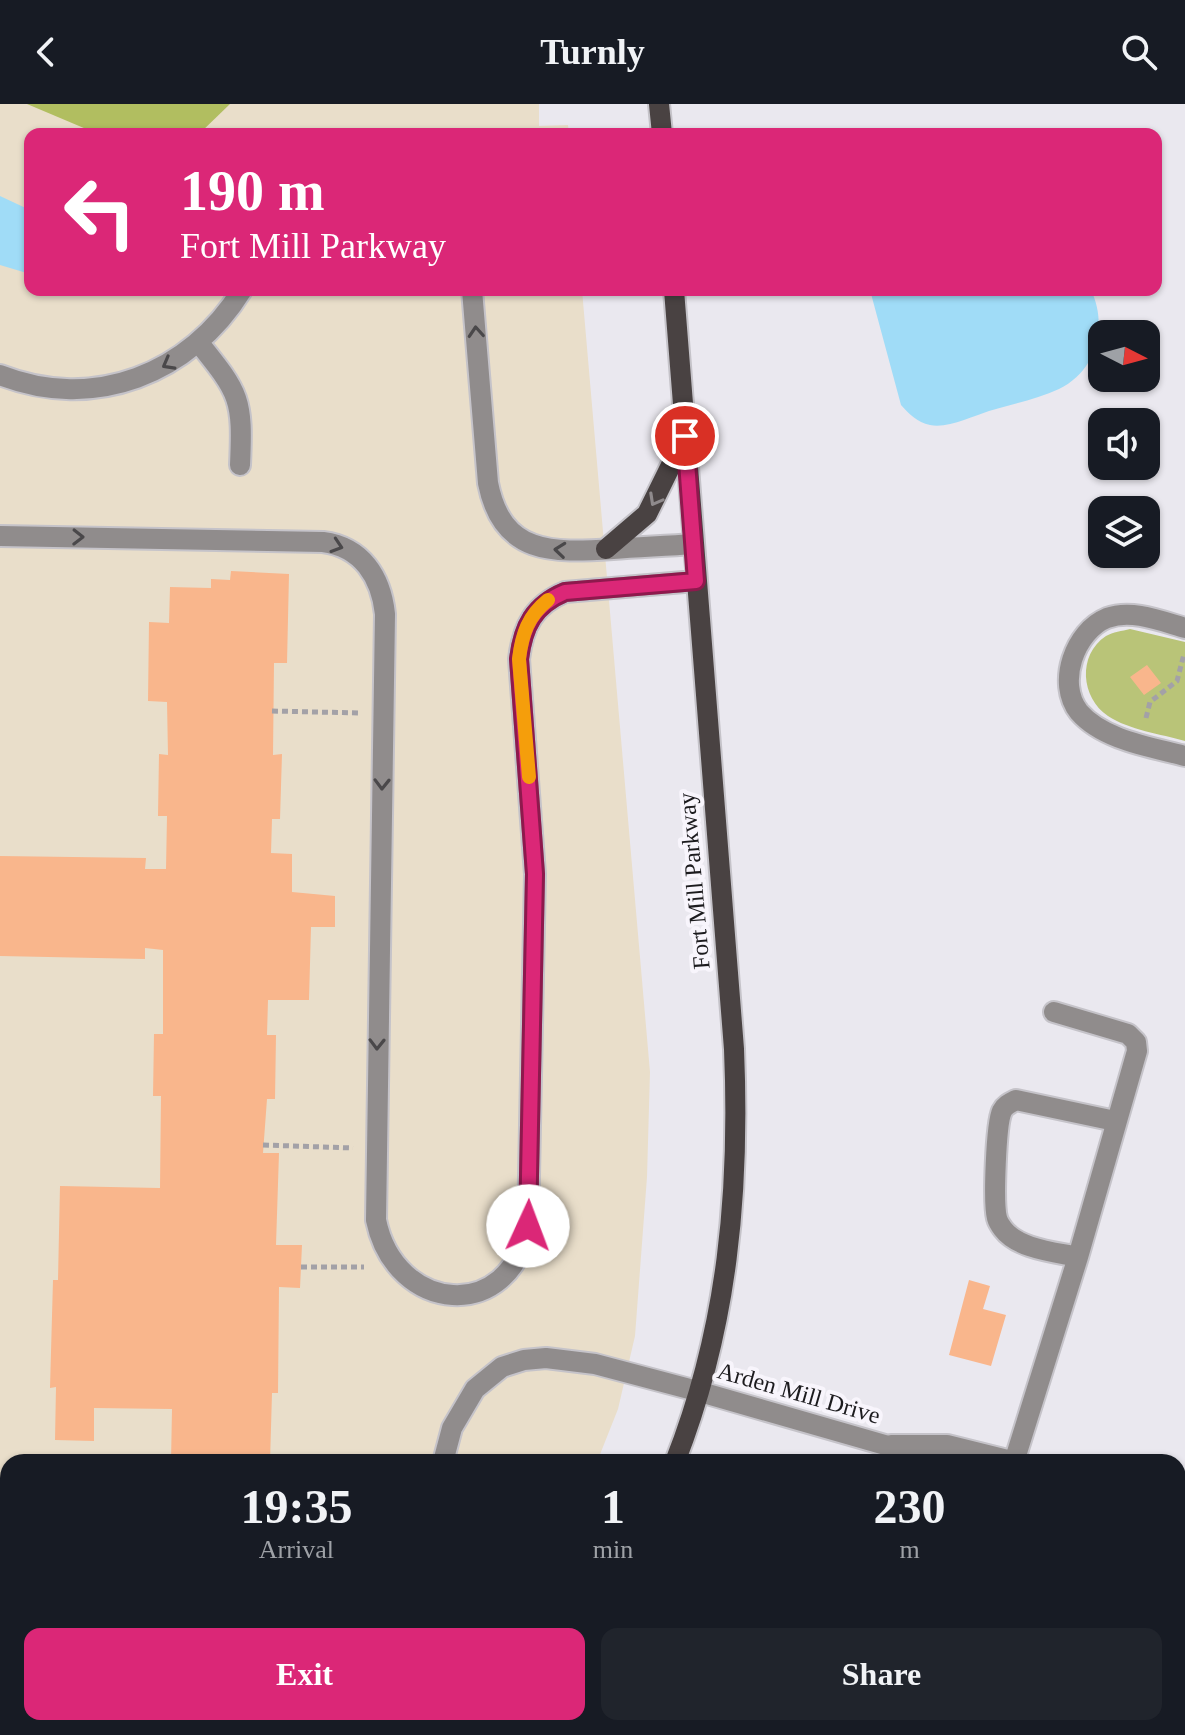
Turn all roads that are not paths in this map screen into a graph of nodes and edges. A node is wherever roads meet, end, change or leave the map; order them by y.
1 (659, 104) edge
2 (661, 128) edge
3 (238, 296) edge
4 (472, 296) edge
5 (674, 296) edge
6 (199, 343) junction
7 (0, 375) edge
8 (685, 436) junction
9 (240, 465) dead end
10 (0, 536) edge
11 (693, 544) junction
12 (606, 549) junction
13 (696, 581) junction
14 (1185, 628) edge
15 (1185, 756) edge
16 (1054, 1012) dead end
17 (1115, 1121) junction
18 (1078, 1257) junction
19 (697, 1391) junction
20 (885, 1445) junction
21 (445, 1454) edge
22 (677, 1454) edge
23 (903, 1454) edge
24 (983, 1454) edge
25 (1017, 1454) edge

1 - 2 main road
3 - 6 street
12 -> 4 street
5 - 8 main road, Fort Mill Parkway
6 -> 7 street
6 - 9 street
8 - 11 main road, Fort Mill Parkway
8 -> 12 main road
10 -> 13 street
11 - 12 street
11 - 13 main road, Fort Mill Parkway
13 - 19 main road, Fort Mill Parkway
14 - 15 street
16 - 17 street
17 - 18 street
17 - 18 street
18 - 25 street
19 - 20 street, Arden Mill Drive
19 - 21 street, Arden Mill Drive
19 - 22 main road, Fort Mill Parkway
20 - 23 street, Arden Mill Drive
20 - 24 street, Arden Mill Drive

